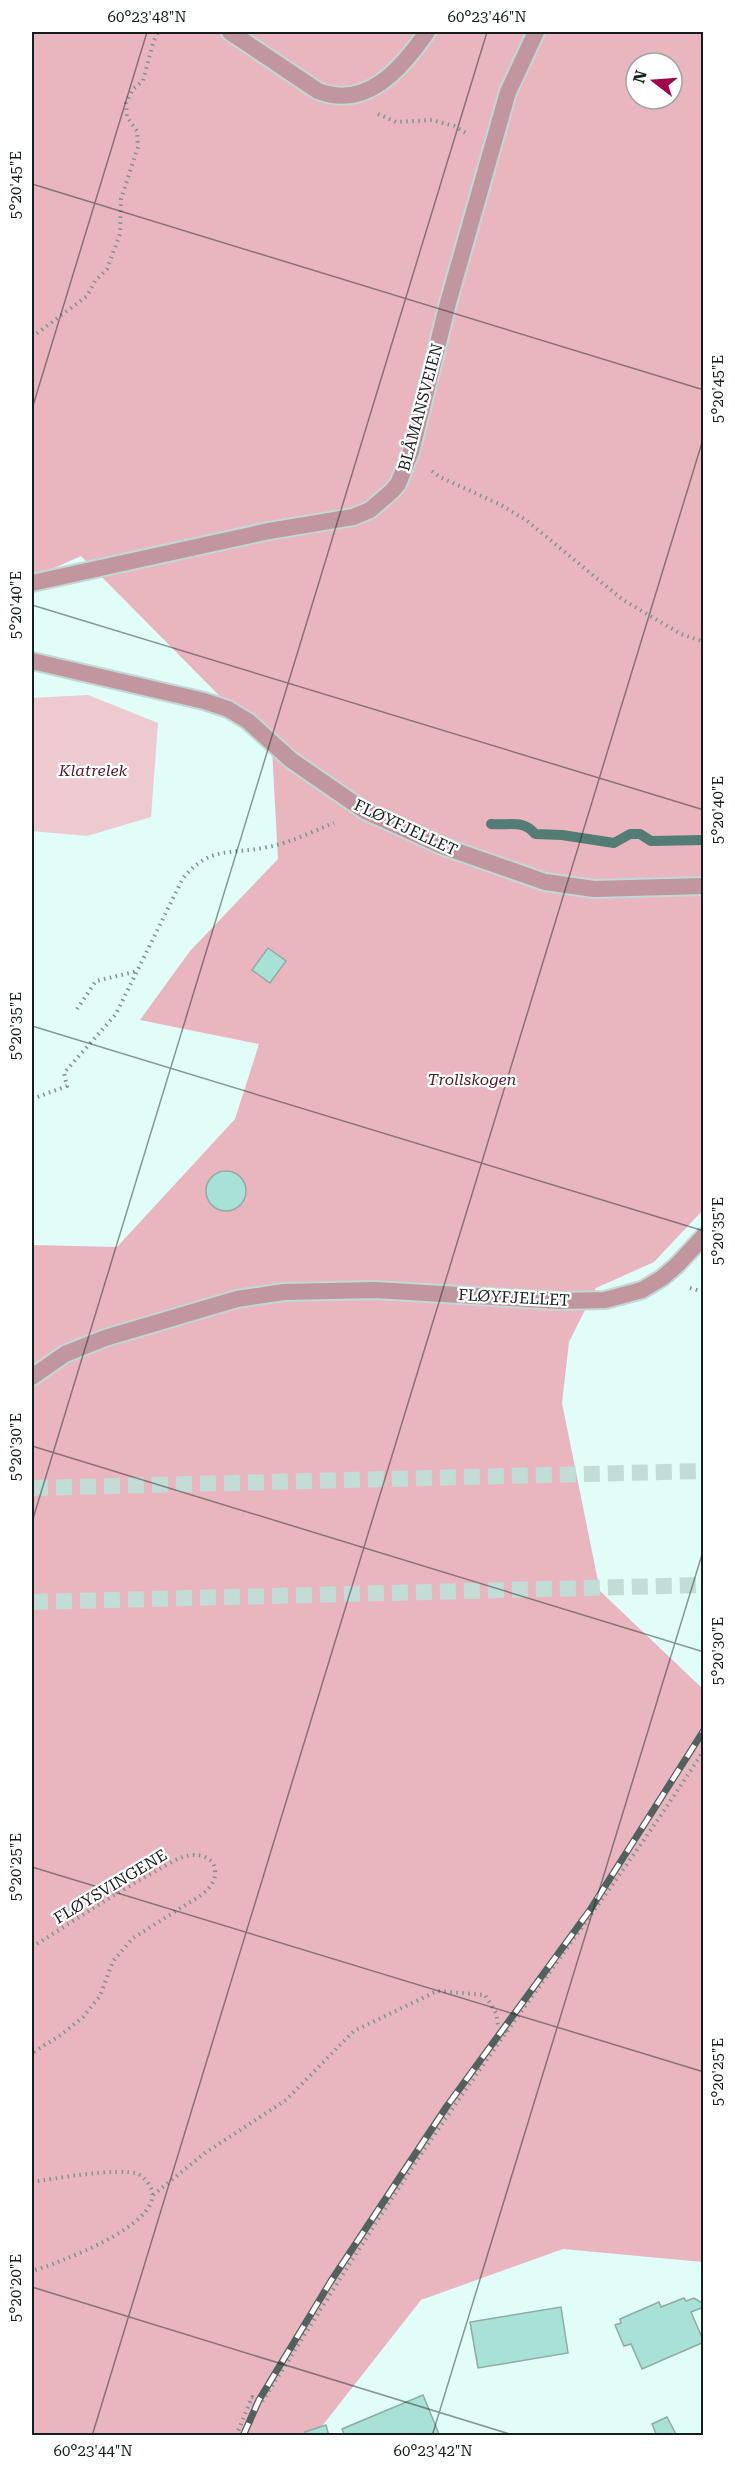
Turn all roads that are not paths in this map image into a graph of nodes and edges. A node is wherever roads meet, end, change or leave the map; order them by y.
1 (230, 32) edge
2 (427, 32) edge
3 (536, 32) edge
4 (32, 583) edge
5 (32, 661) edge
6 (704, 886) edge
7 (704, 1236) edge
8 (32, 1377) edge

1 - 2 lane
3 - 4 lane, BLÅMANSVEIEN
5 - 6 lane, FLØYFJELLET
7 - 8 lane, FLØYFJELLET

